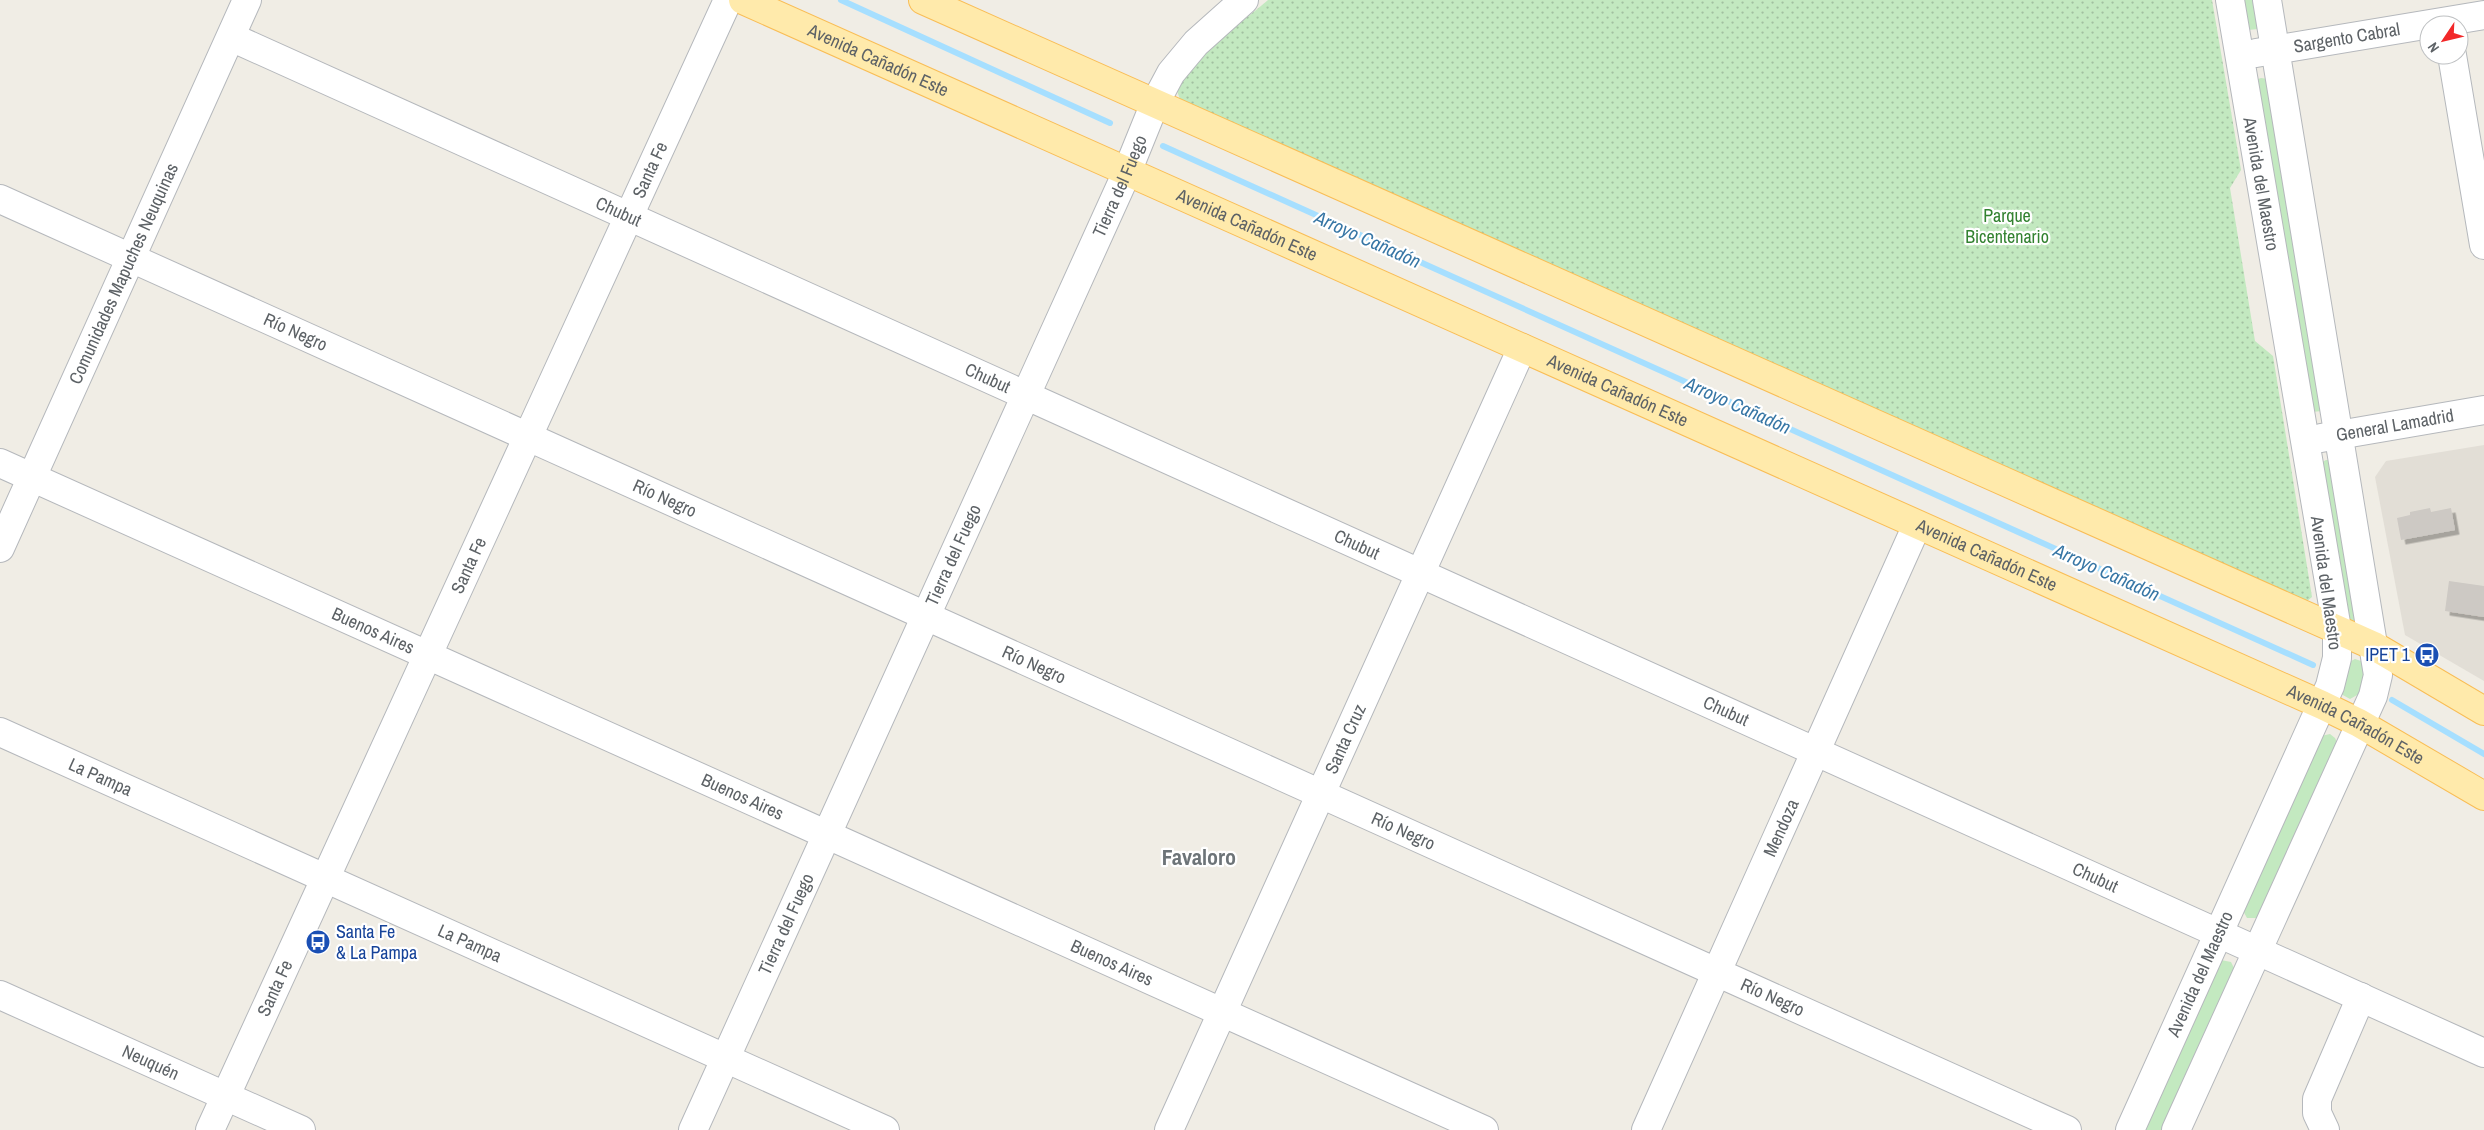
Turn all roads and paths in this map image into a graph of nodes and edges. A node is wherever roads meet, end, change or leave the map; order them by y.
1 (247, 0) edge
2 (728, 0) edge
3 (743, 0) edge
4 (923, 0) edge
5 (1244, 0) edge
6 (2230, 0) edge
7 (2267, 0) edge
8 (2469, 15) edge
9 (2484, 15) edge
10 (2419, 21) edge
11 (231, 37) junction
12 (2275, 50) junction
13 (2240, 56) junction
14 (2454, 65) edge
15 (1155, 103) junction
16 (1127, 172) junction
17 (0, 199) edge
18 (629, 216) junction
19 (2484, 245) edge
20 (131, 258) junction
21 (1522, 348) junction
22 (1026, 395) junction
23 (2484, 410) edge
24 (2339, 435) junction
25 (528, 437) junction
26 (2305, 441) junction
27 (0, 463) edge
28 (32, 477) junction
29 (1917, 525) junction
30 (0, 548) edge
31 (1421, 573) junction
32 (926, 616) junction
33 (2337, 629) junction
34 (2374, 646) junction
35 (428, 654) junction
36 (2322, 706) junction
37 (2484, 711) edge
38 (2359, 723) junction
39 (0, 732) edge
40 (1815, 751) junction
41 (1321, 794) junction
42 (2484, 796) edge
43 (827, 834) junction
44 (325, 878) junction
45 (2219, 933) junction
46 (2257, 950) junction
47 (1716, 972) junction
48 (0, 995) edge
49 (2361, 997) junction
50 (1222, 1012) junction
51 (2484, 1053) edge
52 (726, 1058) junction
53 (226, 1096) junction
54 (210, 1130) edge
55 (301, 1130) edge
56 (693, 1130) edge
57 (885, 1130) edge
58 (1169, 1130) edge
59 (1484, 1130) edge
60 (1646, 1130) edge
61 (2067, 1130) edge
62 (2130, 1130) edge
63 (2176, 1130) edge
64 (2325, 1130) edge

1 - 11 street, Comunidades Mapuches Neuquinas
2 - 18 street, Santa Fe
3 - 16 main road, Avenida Cañadón Este
4 - 15 main road
5 - 15 street, Tierra del Fuego
6 - 13 street, Avenida del Maestro
7 - 12 street, Avenida del Maestro
8 - 9 street, Sargento Cabral
10 - 12 street, Sargento Cabral
11 - 18 street, Chubut
11 - 20 street, Comunidades Mapuches Neuquinas
12 - 13 street, Sargento Cabral
12 - 24 street, Avenida del Maestro
13 - 26 street, Avenida del Maestro
14 - 19 street
15 - 16 street, Tierra del Fuego
15 - 33 main road
16 - 21 main road, Avenida Cañadón Este
16 - 22 street, Tierra del Fuego
17 - 20 street, Río Negro
18 - 22 street, Chubut
18 - 25 street, Santa Fe
20 - 25 street, Río Negro
20 - 28 street, Comunidades Mapuches Neuquinas
21 - 29 main road, Avenida Cañadón Este
21 - 31 street, Santa Cruz
22 - 31 street, Chubut
22 - 32 street, Tierra del Fuego
23 - 24 street, General Lamadrid
24 - 26 street, General Lamadrid
24 - 34 street, Avenida del Maestro
25 - 32 street, Río Negro
25 - 35 street, Santa Fe
26 - 33 street, Avenida del Maestro
27 - 28 street, Buenos Aires
28 - 30 street, Comunidades Mapuches Neuquinas
28 - 35 street, Buenos Aires
29 - 36 main road, Avenida Cañadón Este
29 - 40 street, Mendoza
31 - 40 street, Chubut
31 - 41 street, Santa Cruz
32 - 41 street, Río Negro
32 - 43 street, Tierra del Fuego
33 - 34 main road
33 - 36 street, Avenida del Maestro
34 - 37 main road
34 - 38 street, Avenida del Maestro
35 - 43 street, Buenos Aires
35 - 44 street, Santa Fe
36 - 38 main road, Avenida Cañadón Este
36 - 45 street, Avenida del Maestro
38 - 42 main road, Avenida Cañadón Este
38 - 46 street, Avenida del Maestro
39 - 44 street, La Pampa
40 - 45 street, Chubut
40 - 47 street, Mendoza
41 - 47 street, Río Negro
41 - 50 street, Santa Cruz
43 - 50 street, Buenos Aires
43 - 52 street, Tierra del Fuego
44 - 52 street, La Pampa
44 - 53 street, Santa Fe
45 - 46 street, Chubut
45 - 62 street, Avenida del Maestro
46 - 49 street, Chubut
46 - 63 street, Avenida del Maestro
47 - 60 street, Mendoza
47 - 61 street, Río Negro
48 - 53 street, Neuquén
49 - 51 street, Chubut
49 - 64 street
50 - 58 street, Santa Cruz
50 - 59 street, Buenos Aires
52 - 56 street, Tierra del Fuego
52 - 57 street, La Pampa
53 - 54 street, Santa Fe
53 - 55 street, Neuquén

